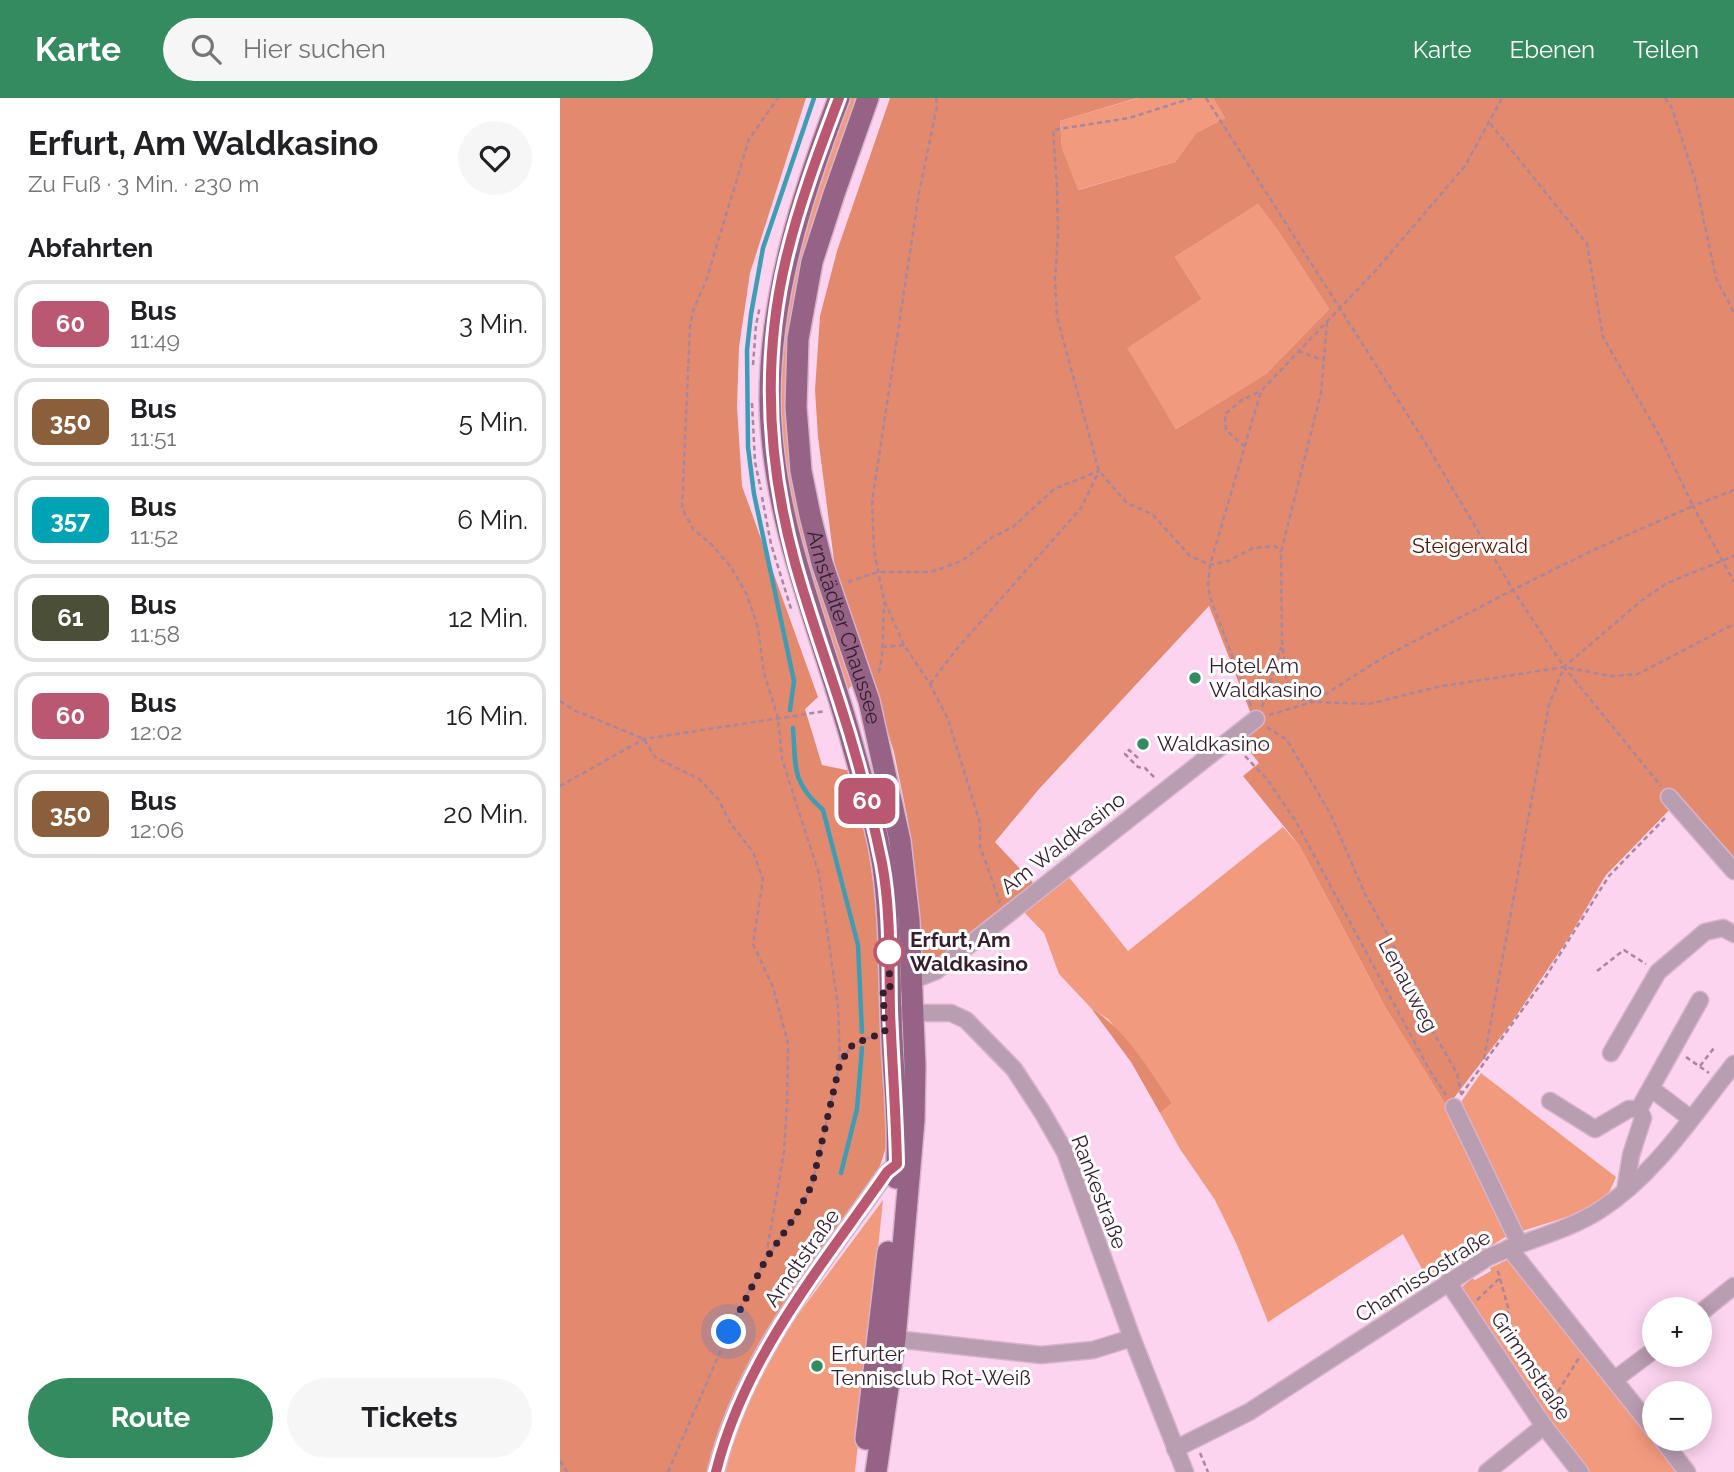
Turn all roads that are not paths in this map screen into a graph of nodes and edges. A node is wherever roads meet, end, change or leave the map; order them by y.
1 (839, 98) edge
2 (868, 98) edge
3 (1256, 719) road end
4 (1669, 797) road end
5 (1734, 871) edge
6 (1734, 934) edge
7 (912, 982) junction
8 (890, 987) junction
9 (1700, 1000) dead end
10 (913, 1013) junction
11 (888, 1023) junction
12 (1611, 1053) dead end
13 (1734, 1064) edge
14 (1657, 1093) dead end
15 (1457, 1101) road end
16 (1550, 1101) dead end
17 (1639, 1109) junction
18 (1690, 1118) junction
19 (904, 1164) junction
20 (1625, 1191) junction
21 (1514, 1245) junction
22 (1448, 1282) junction
23 (1734, 1286) edge
24 (1712, 1304) edge
25 (1132, 1338) junction
26 (895, 1339) junction
27 (1642, 1359) edge
28 (1614, 1380) junction
29 (1642, 1415) edge
30 (1545, 1426) junction
31 (1175, 1449) junction
32 (1671, 1451) edge
33 (716, 1472) edge
34 (862, 1472) edge
35 (876, 1472) edge
36 (1185, 1472) edge
37 (1487, 1472) edge
38 (1580, 1472) edge
39 (1687, 1472) edge

1 - 8 main road, Arnstädter Chaussee
2 - 7 main road, Arnstädter Chaussee
3 - 7 street, Am Waldkasino
4 - 5 street
6 - 12 street
7 - 8 street, Am Waldkasino
7 - 10 main road, Arnstädter Chaussee
8 - 11 main road, Arnstädter Chaussee
9 - 17 street
10 - 11 street, Rankestraße
10 - 19 main road, Arnstädter Chaussee
10 - 25 street, Rankestraße
11 - 19 main road, Arnstädter Chaussee
13 - 18 street, Chamissostraße
14 - 18 street
15 - 21 street
16 - 17 street
17 - 20 street
18 - 20 street, Chamissostraße
19 - 26 main road
19 - 33 street, Arndtstraße
19 - 34 main road
20 - 21 street, Chamissostraße
21 - 22 street, Chamissostraße
21 - 28 street
22 - 30 street, Grimmstraße
22 - 31 street, Chamissostraße
23 - 24 street
25 - 26 street
25 - 31 street, Rankestraße
26 - 35 main road
27 - 28 street
28 - 29 street
30 - 37 street
30 - 38 street, Grimmstraße
31 - 36 street, Rankestraße
32 - 39 street

